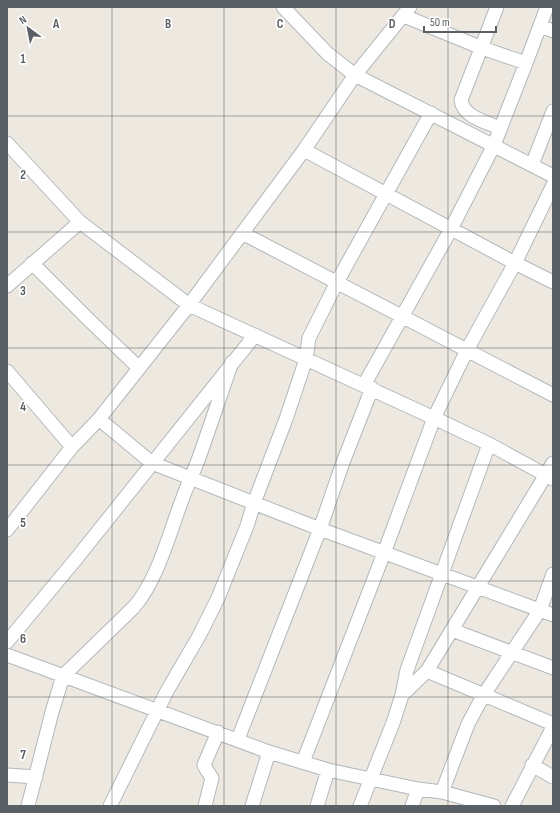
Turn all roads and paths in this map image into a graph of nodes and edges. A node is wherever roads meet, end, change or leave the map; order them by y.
1 (283, 7) edge
2 (497, 7) edge
3 (547, 7) edge
4 (407, 11) edge
5 (540, 26) junction
6 (553, 31) edge
7 (482, 48) junction
8 (526, 63) junction
9 (355, 75) junction
10 (553, 110) edge
11 (431, 113) junction
12 (500, 128) junction
13 (7, 143) edge
14 (494, 146) junction
15 (304, 150) junction
16 (532, 165) junction
17 (553, 176) edge
18 (553, 185) edge
19 (386, 195) junction
20 (80, 222) junction
21 (451, 228) junction
22 (242, 233) junction
23 (32, 263) junction
24 (515, 263) junction
25 (337, 282) junction
26 (553, 282) edge
27 (7, 286) edge
28 (188, 306) junction
29 (402, 316) junction
30 (255, 335) junction
31 (467, 350) junction
32 (306, 359) junction
33 (232, 362) junction
34 (139, 368) junction
35 (7, 371) edge
36 (368, 386) junction
37 (553, 395) edge
38 (99, 418) junction
39 (434, 418) junction
40 (489, 444) junction
41 (72, 447) junction
42 (152, 463) junction
43 (553, 463) edge
44 (550, 477) edge
45 (190, 479) junction
46 (254, 503) junction
47 (320, 529) junction
48 (7, 530) edge
49 (384, 553) junction
50 (442, 574) junction
51 (553, 574) edge
52 (476, 588) junction
53 (540, 610) junction
54 (553, 615) edge
55 (452, 630) junction
56 (7, 642) edge
57 (513, 652) junction
58 (7, 655) edge
59 (553, 668) edge
60 (426, 671) junction
61 (63, 676) junction
62 (402, 696) junction
63 (483, 696) junction
64 (158, 712) junction
65 (553, 724) edge
66 (553, 727) edge
67 (218, 732) junction
68 (238, 739) junction
69 (269, 752) junction
70 (303, 762) junction
71 (532, 765) junction
72 (328, 770) junction
73 (7, 775) edge
74 (36, 777) junction
75 (553, 777) edge
76 (371, 779) junction
77 (418, 789) junction
78 (442, 792) junction
79 (28, 806) edge
80 (110, 806) edge
81 (205, 806) edge
82 (252, 806) edge
83 (317, 806) edge
84 (360, 806) edge
85 (412, 806) edge
86 (494, 806) edge
87 (512, 806) edge

1 - 9 street
2 - 7 street
3 - 5 street
4 - 7 street
4 - 9 street
5 - 6 street
5 - 8 street
7 - 8 street
7 - 12 street
8 - 12 street
9 - 11 street
9 - 15 street
10 - 16 street
11 - 14 street
11 - 19 street
12 - 14 street
13 - 20 street
14 - 16 street
14 - 21 street
15 - 19 street
15 - 22 street
16 - 17 street
18 - 24 street
19 - 21 street
19 - 25 street
20 - 23 street
20 - 28 street
21 - 24 street
21 - 29 street
22 - 25 street
22 - 28 street
23 - 27 street
23 - 34 street
24 - 26 street
24 - 31 street
25 - 29 street
25 - 32 street
28 - 30 street
28 - 34 street
29 - 31 street
29 - 36 street
30 - 32 street
30 - 33 street
31 - 37 street
31 - 39 street
32 - 36 street
32 - 46 street
33 - 42 street
33 - 45 street
34 - 38 street
35 - 41 street
36 - 39 street
36 - 47 street
38 - 41 street
38 - 42 street
39 - 40 street
39 - 49 street
40 - 44 street
40 - 50 street
41 - 48 street
42 - 45 street
42 - 56 street
43 - 44 street
44 - 52 street
45 - 46 street
45 - 61 street
46 - 47 street
46 - 64 street
47 - 49 street
47 - 68 street
49 - 50 street
49 - 70 street
50 - 52 street
50 - 62 street
51 - 53 street
52 - 53 street
52 - 55 street
53 - 54 street
53 - 57 street
55 - 57 street
55 - 60 street
57 - 59 street
57 - 63 street
58 - 61 street
60 - 62 street
60 - 63 street
61 - 64 street
61 - 74 street
62 - 76 street
63 - 65 street
63 - 78 street
64 - 67 street
64 - 80 street
66 - 71 street
67 - 68 street
67 - 81 street
68 - 69 street
69 - 70 street
69 - 82 street
70 - 72 street
71 - 75 street
71 - 87 street
72 - 76 street
72 - 83 street
73 - 74 street
74 - 79 street
76 - 77 street
76 - 84 street
77 - 78 street
77 - 85 street
78 - 86 street

